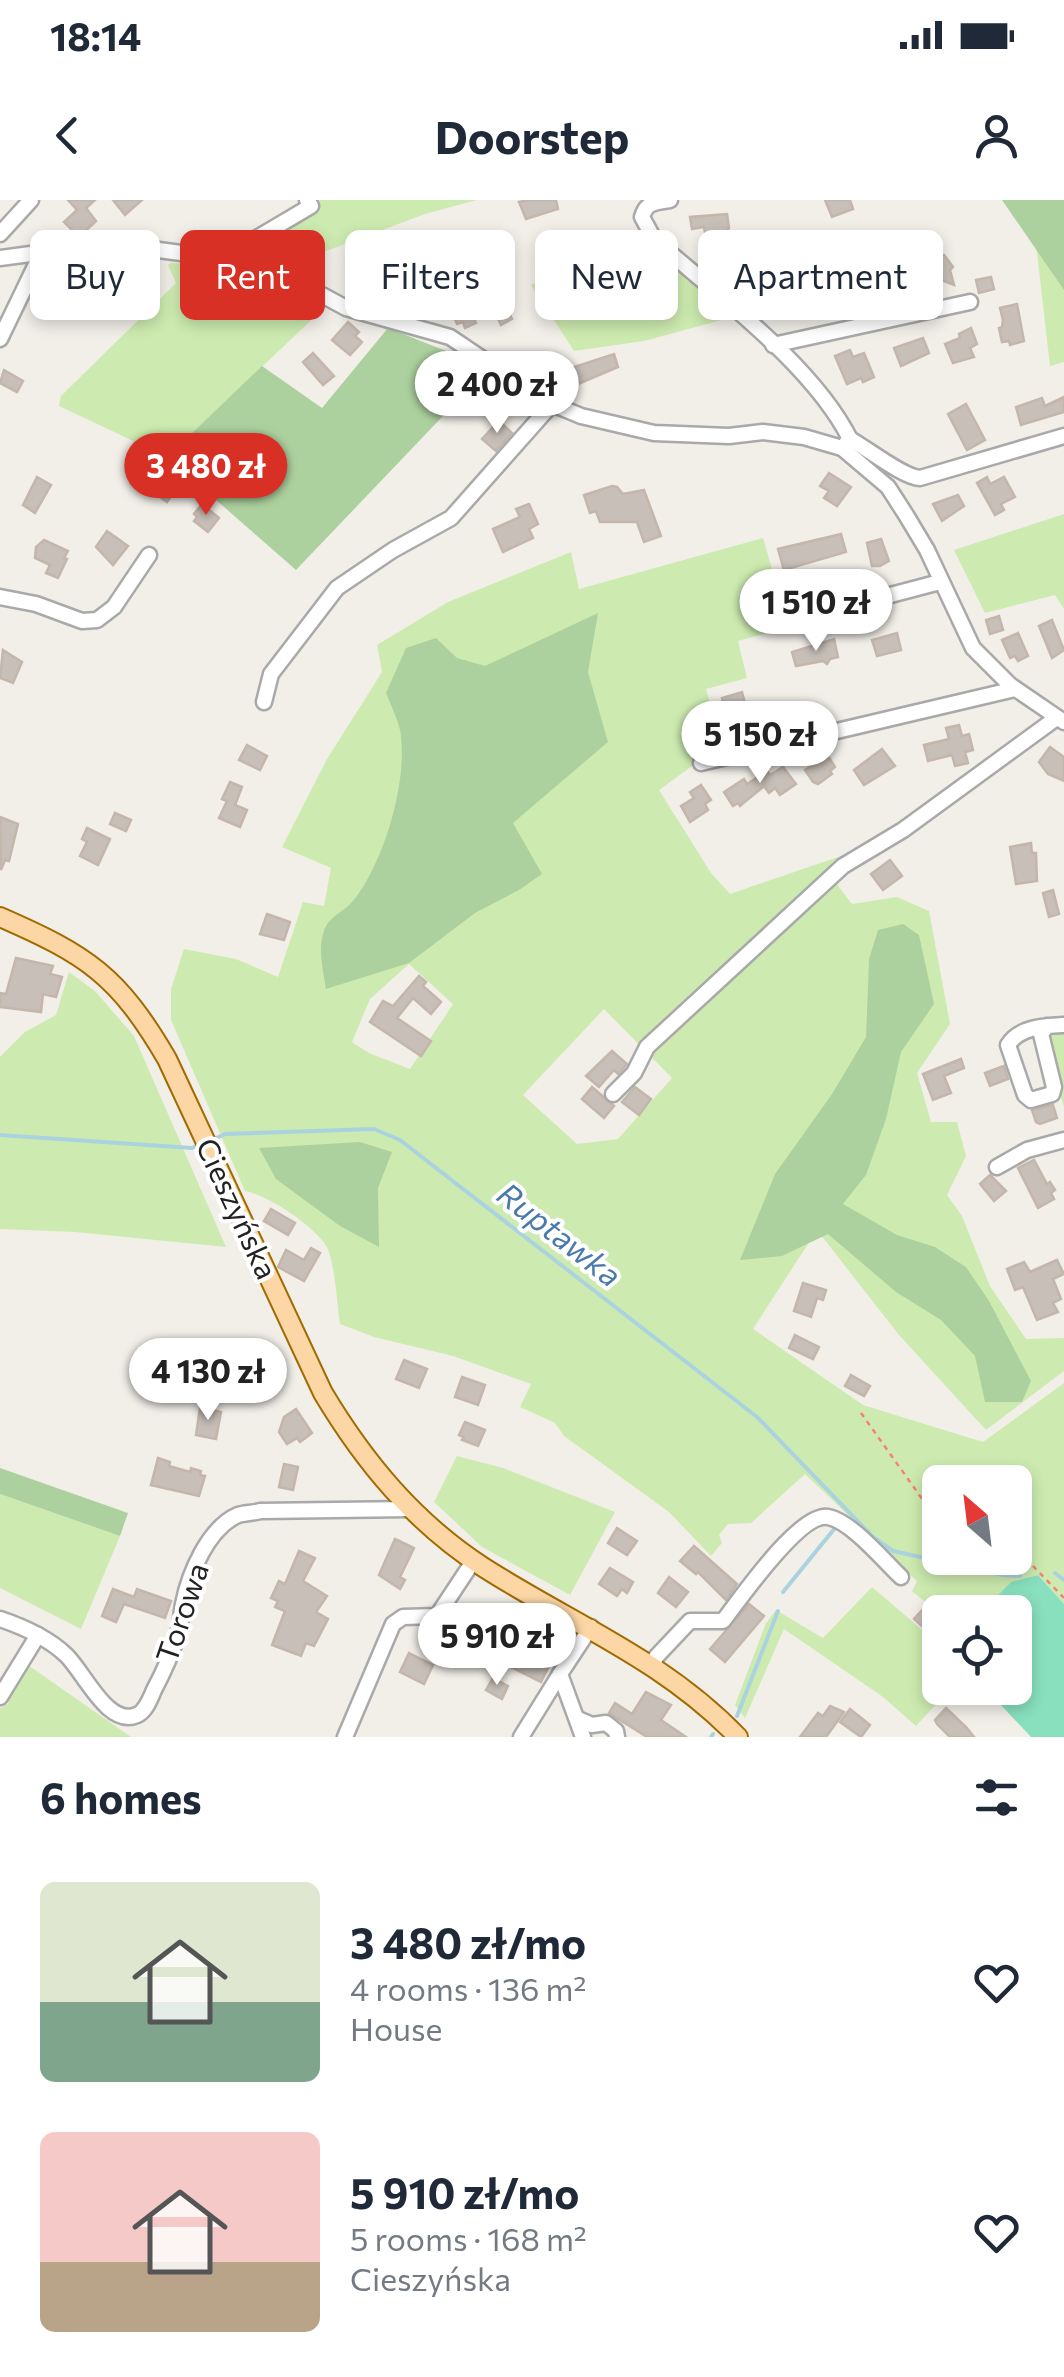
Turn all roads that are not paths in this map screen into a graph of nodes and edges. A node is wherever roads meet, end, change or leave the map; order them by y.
1 (31, 200) edge
2 (307, 200) edge
3 (670, 200) edge
4 (270, 230) edge
5 (0, 234) edge
6 (30, 254) edge
7 (0, 258) edge
8 (30, 277) edge
9 (325, 297) edge
10 (970, 302) dead end
11 (0, 339) edge
12 (773, 346) junction
13 (552, 404) junction
14 (1064, 436) edge
15 (846, 443) junction
16 (149, 554) dead end
17 (940, 582) junction
18 (0, 597) edge
19 (780, 624) dead end
20 (1015, 689) junction
21 (264, 702) dead end
22 (1060, 720) edge
23 (701, 762) dead end
24 (0, 917) edge
25 (1064, 1025) edge
26 (1047, 1026) junction
27 (613, 1094) dead end
28 (1064, 1140) edge
29 (997, 1167) dead end
30 (411, 1509) junction
31 (474, 1560) junction
32 (901, 1577) dead end
33 (0, 1619) edge
34 (591, 1628) junction
35 (38, 1635) junction
36 (653, 1665) junction
37 (560, 1674) junction
38 (0, 1697) edge
39 (578, 1719) junction
40 (345, 1737) edge
41 (521, 1737) edge
42 (582, 1737) edge
43 (617, 1737) edge
44 (738, 1737) edge

1 - 5 street
2 - 4 street
3 - 12 street
6 - 7 street
8 - 11 street
9 - 13 street
10 - 12 street
12 - 15 street
13 - 15 street
13 - 21 street
14 - 15 street
15 - 17 street
16 - 18 street
17 - 19 street
17 - 20 street
20 - 22 street
20 - 23 street
22 - 27 street
24 - 30 main road, Cieszyńska
25 - 26 street
26 - 26 street
28 - 29 street
30 - 31 main road, Cieszyńska
30 - 35 street, Torowa
31 - 34 main road, Cieszyńska
31 - 40 street
32 - 36 street
33 - 35 street, Torowa
34 - 36 main road, Cieszyńska
34 - 37 street
35 - 38 street
36 - 44 main road, Cieszyńska
37 - 39 street
37 - 41 street
39 - 42 street
39 - 43 street

